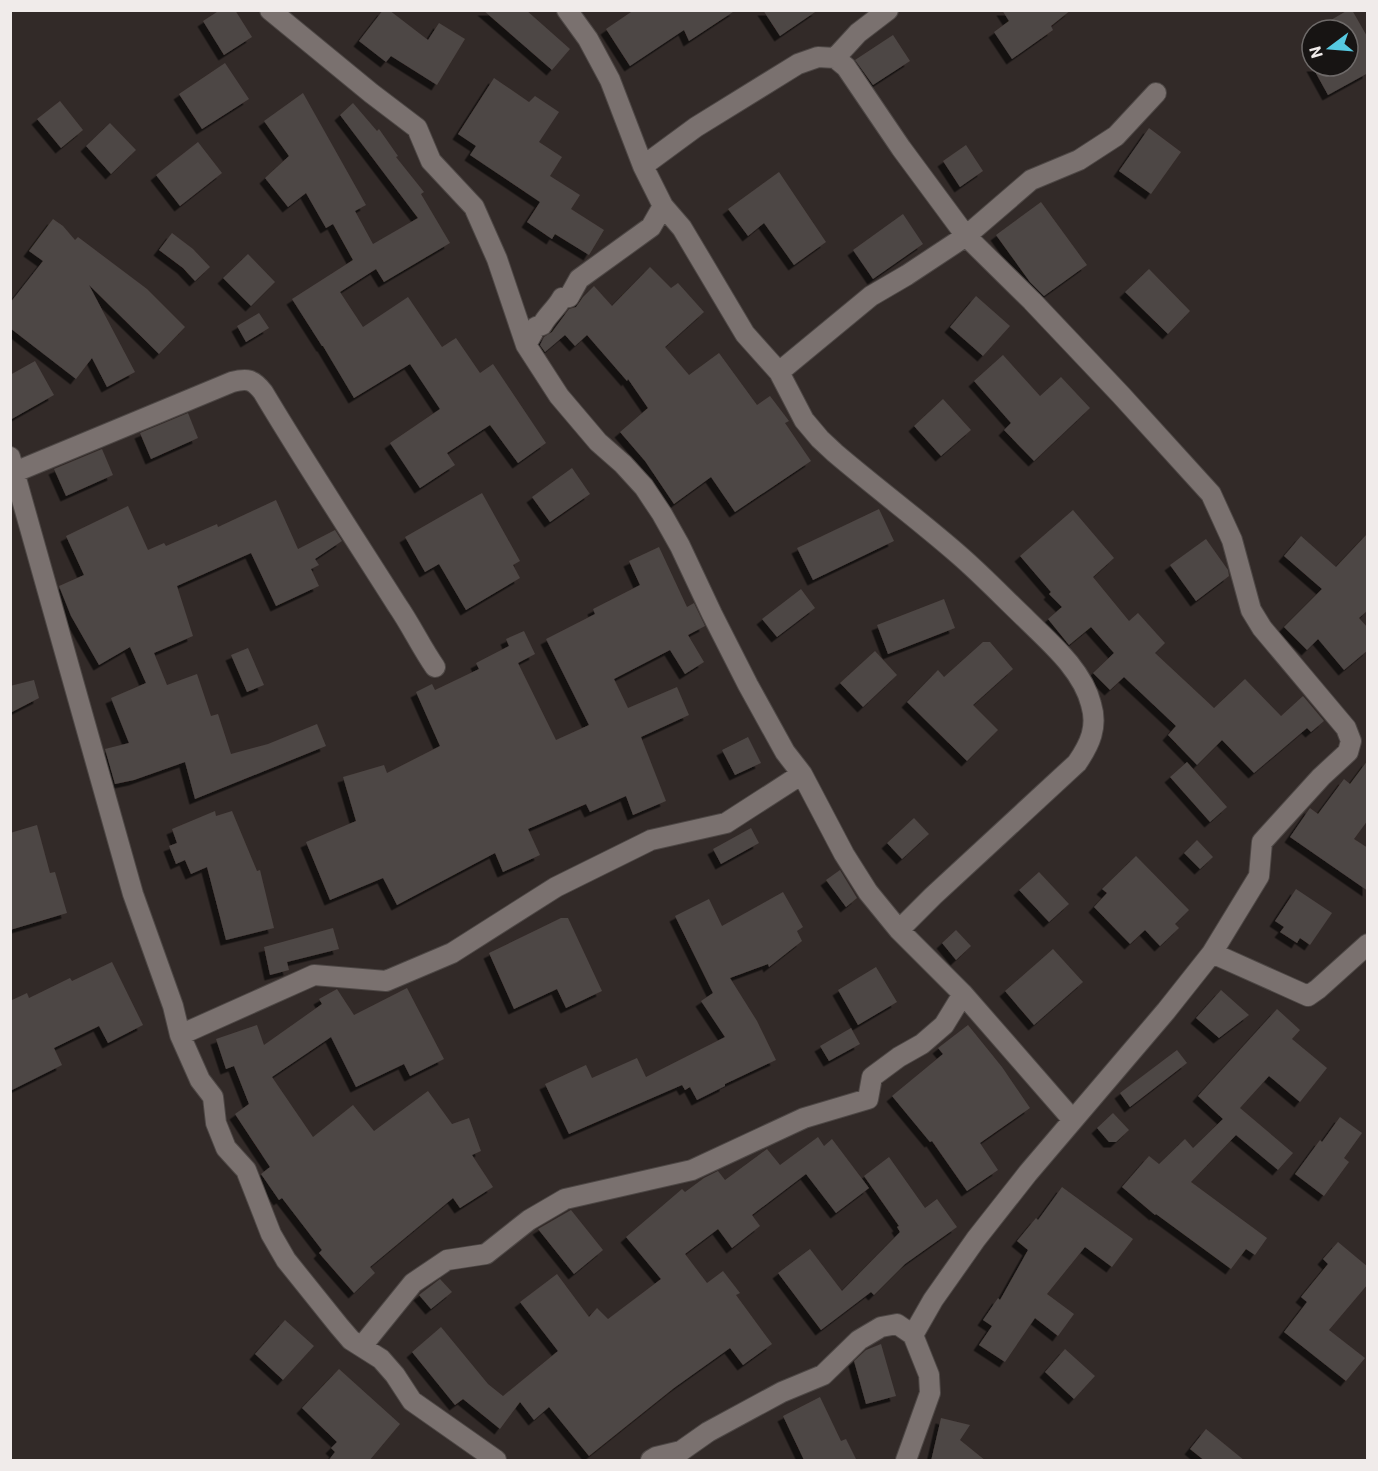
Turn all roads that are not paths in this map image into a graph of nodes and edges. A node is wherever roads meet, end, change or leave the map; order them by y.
1 (270, 10) edge
2 (567, 10) edge
3 (888, 10) edge
4 (835, 58) junction
5 (1156, 93) dead end
6 (642, 166) junction
7 (663, 206) junction
8 (966, 236) junction
9 (526, 345) junction
10 (779, 372) junction
11 (13, 465) edge
12 (435, 668) dead end
13 (802, 774) junction
14 (899, 930) junction
15 (1368, 944) edge
16 (1212, 952) junction
17 (963, 994) junction
18 (180, 1035) junction
19 (1072, 1119) junction
20 (913, 1335) junction
21 (362, 1346) junction
22 (496, 1461) edge
23 (651, 1461) edge
24 (906, 1461) edge

1 - 9 street
2 - 6 street
3 - 4 street
4 - 6 street
4 - 8 street
5 - 8 street
6 - 7 street
7 - 9 street
7 - 10 street
8 - 10 street
8 - 16 street
9 - 13 street
10 - 14 street
11 - 12 street
11 - 18 street
13 - 14 street
13 - 18 street
14 - 17 street
15 - 16 street
16 - 19 street
17 - 19 street
17 - 21 street
18 - 21 street
19 - 20 street
20 - 23 street
20 - 24 street
21 - 22 street

